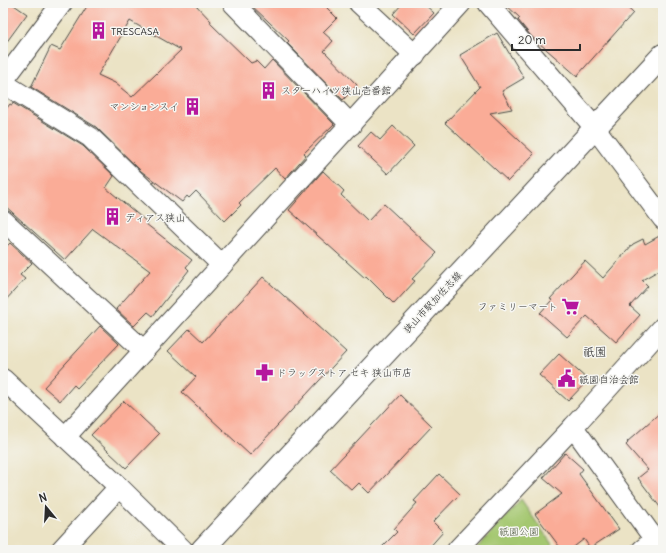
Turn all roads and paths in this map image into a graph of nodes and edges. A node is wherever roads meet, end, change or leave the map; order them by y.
1 (233, 3) edge
2 (359, 3) edge
3 (461, 3) edge
4 (488, 3) edge
5 (54, 6) edge
6 (415, 54) junction
7 (663, 55) edge
8 (3, 82) edge
9 (351, 124) junction
10 (595, 128) junction
11 (663, 219) edge
12 (3, 220) edge
13 (222, 265) junction
14 (663, 327) edge
15 (144, 351) junction
16 (3, 379) edge
17 (573, 427) junction
18 (65, 437) junction
19 (119, 487) junction
20 (61, 550) edge
21 (183, 550) edge
22 (202, 550) edge
23 (457, 550) edge
24 (642, 550) edge

1 - 9 street
2 - 6 street
3 - 6 street
4 - 10 street
5 - 8 street
6 - 9 street
7 - 10 street, 狭山市駅加佐志線
8 - 13 street
9 - 13 street
10 - 11 street
10 - 22 street, 狭山市駅加佐志線
12 - 15 street
13 - 15 street
14 - 17 street
15 - 18 street
16 - 18 street
17 - 23 street
17 - 24 street
18 - 19 street
19 - 20 street
19 - 21 street

